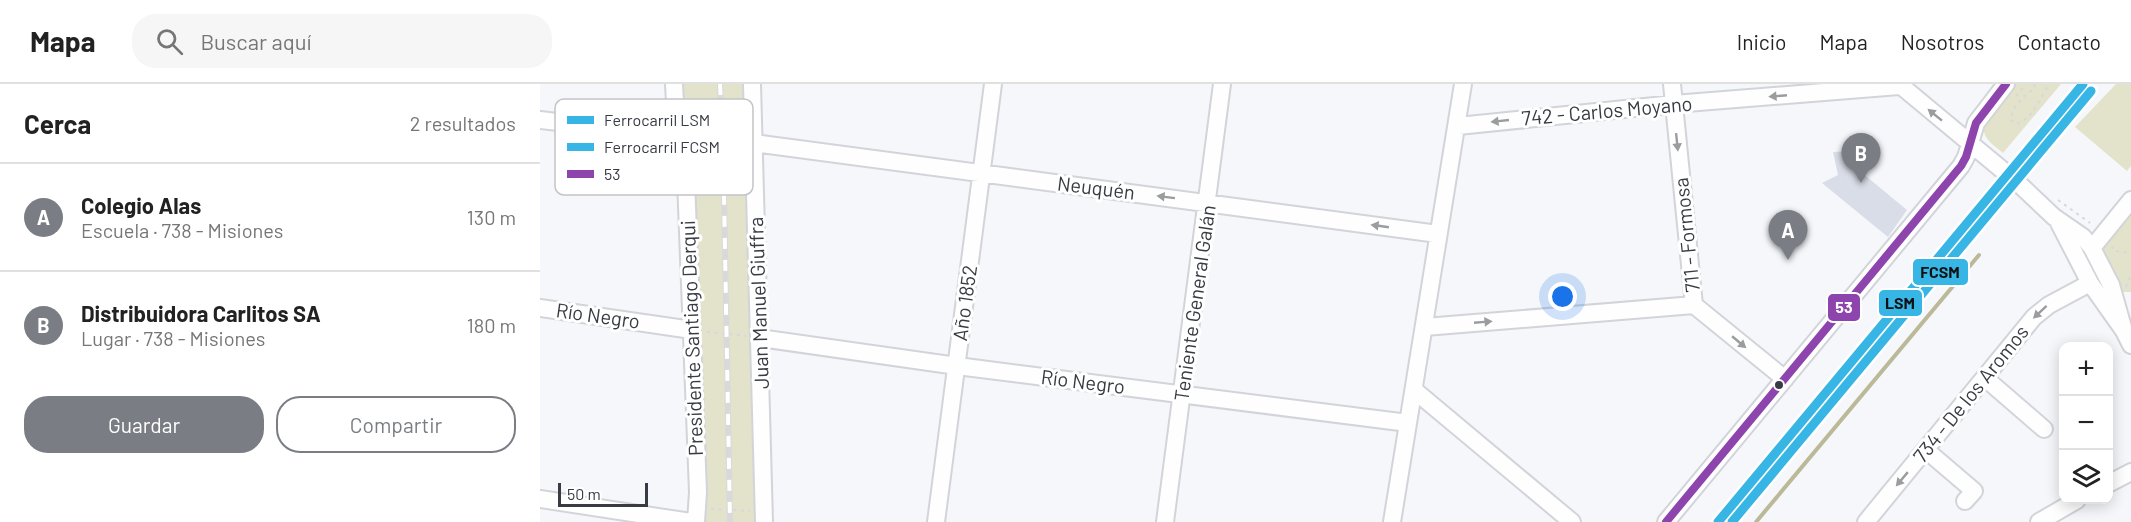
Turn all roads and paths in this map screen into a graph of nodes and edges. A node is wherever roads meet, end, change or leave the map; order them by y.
1 (674, 84) edge
2 (752, 84) edge
3 (993, 84) edge
4 (1222, 84) edge
5 (1463, 84) edge
6 (1672, 84) edge
7 (2026, 84) edge
8 (2035, 84) edge
9 (2049, 84) edge
10 (1899, 85) edge
11 (2010, 91) edge
12 (675, 99) edge
13 (753, 99) edge
14 (1674, 104) junction
15 (753, 114) edge
16 (540, 120) edge
17 (555, 122) edge
18 (1458, 126) junction
19 (754, 143) junction
20 (1971, 143) junction
21 (982, 173) junction
22 (686, 195) edge
23 (2053, 197) dead end
24 (2131, 200) edge
25 (1208, 202) junction
26 (2057, 219) junction
27 (2098, 230) junction
28 (1438, 234) junction
29 (2092, 248) junction
30 (2131, 253) edge
31 (2090, 283) junction
32 (1694, 304) junction
33 (2119, 305) edge
34 (540, 308) edge
35 (1425, 327) junction
36 (692, 330) junction
37 (760, 338) junction
38 (2128, 338) edge
39 (957, 366) junction
40 (1985, 378) junction
41 (1785, 379) junction
42 (1414, 390) junction
43 (1183, 394) junction
44 (1408, 423) junction
45 (2044, 429) dead end
46 (1926, 450) junction
47 (2131, 472) edge
48 (2113, 482) edge
49 (540, 499) edge
50 (1965, 501) dead end
51 (2071, 504) edge
52 (694, 517) edge
53 (765, 517) edge
54 (936, 522) edge
55 (1165, 522) edge
56 (1392, 522) edge
57 (1572, 522) edge
58 (1666, 522) edge
59 (1866, 522) edge
60 (2039, 522) edge

1 - 12 street, Presidente Santiago Derqui
2 - 13 street, Juan Manuel Giuffra
3 - 21 street, Año 1852
4 - 25 street, Teniente General Galán
5 - 18 street
6 - 14 street, 711 - Formosa
7 - 11 path
8 - 9 path
10 -> 14 street, 742 - Carlos Moyano
20 -> 10 street
11 - 20 street
14 -> 18 street, 742 - Carlos Moyano
14 -> 32 street, 711 - Formosa
15 - 19 street, Juan Manuel Giuffra
16 - 17 street
18 - 28 street
19 - 21 street, Neuquén
19 - 37 street, Juan Manuel Giuffra
20 - 26 street
20 - 41 street
25 -> 21 street, Neuquén
21 - 39 street, Año 1852
22 - 36 street, Presidente Santiago Derqui
23 - 27 path
24 - 27 street
28 -> 25 street, Neuquén
25 - 43 street, Teniente General Galán
26 - 29 street
26 - 31 street
27 - 29 street
27 - 30 path
28 - 35 street
29 - 31 street
29 - 33 street
31 - 33 street
31 -> 40 street, 734 - De los Aromos
35 -> 32 street
32 -> 41 street, 711 - Formosa
33 - 38 street
34 - 36 street, Río Negro
35 - 42 street
36 - 37 path
36 - 52 street, Presidente Santiago Derqui
37 - 39 street, Río Negro
37 - 53 street, Juan Manuel Giuffra
39 - 43 street, Río Negro
39 - 54 street, Año 1852
40 - 45 street
40 - 46 street, 734 - De los Aromos
41 - 58 street
42 - 44 street
42 - 57 street
43 - 44 street, Río Negro
43 - 55 street, Teniente General Galán
44 - 56 street
46 - 50 street
46 -> 59 street, 734 - De los Aromos
47 - 48 street
49 - 52 street
51 - 60 street
52 - 53 path

